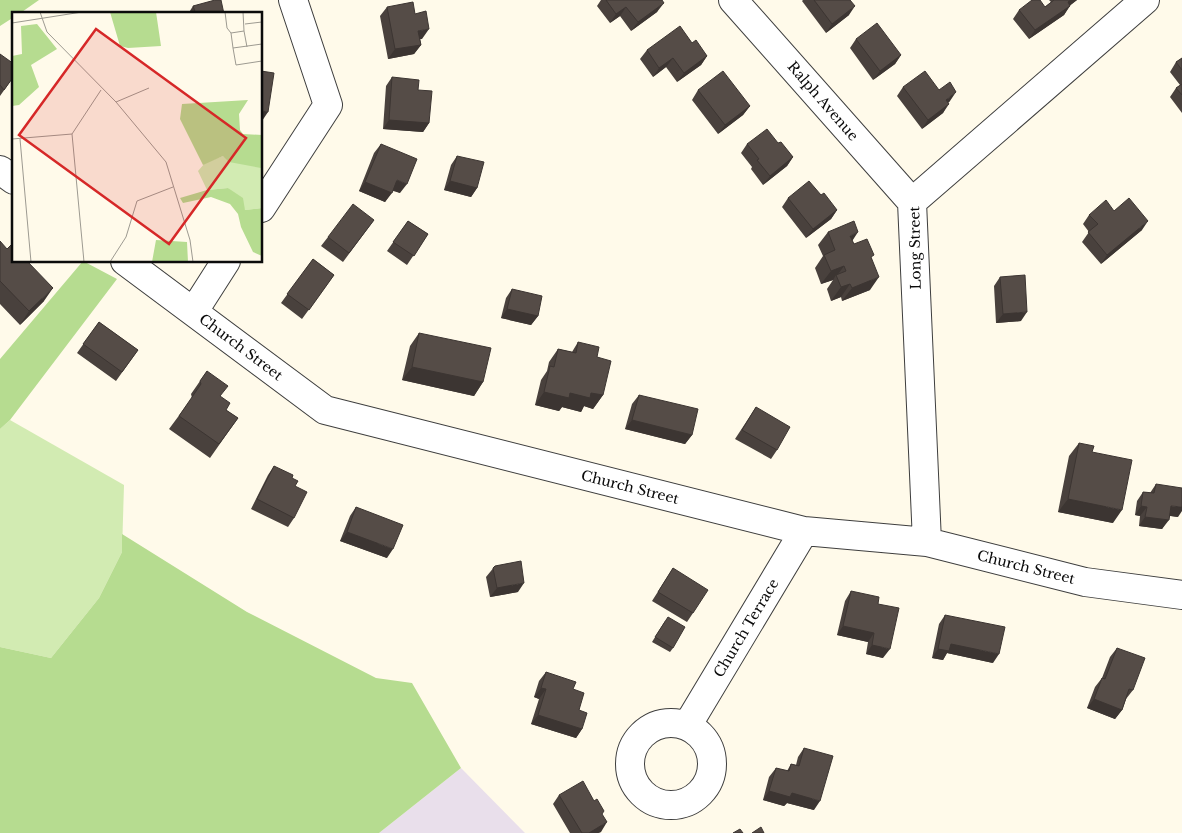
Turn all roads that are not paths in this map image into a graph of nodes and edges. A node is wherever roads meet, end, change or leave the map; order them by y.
1 (292, 0) edge
2 (733, 0) edge
3 (1145, 0) edge
4 (0, 170) edge
5 (12, 179) edge
6 (912, 202) junction
7 (262, 206) edge
8 (126, 262) edge
9 (225, 262) edge
10 (194, 312) junction
11 (804, 531) junction
12 (927, 542) junction
13 (1182, 595) edge
14 (687, 726) dead end

1 - 7 street
2 - 6 street, Ralph Avenue
3 - 6 street, Long Street
4 - 5 street
6 - 12 street, Long Street
8 - 10 street, Church Street
9 - 10 street
10 - 11 street, Church Street
11 - 12 street, Church Street
11 - 14 street, Church Terrace
12 - 13 street, Church Street

